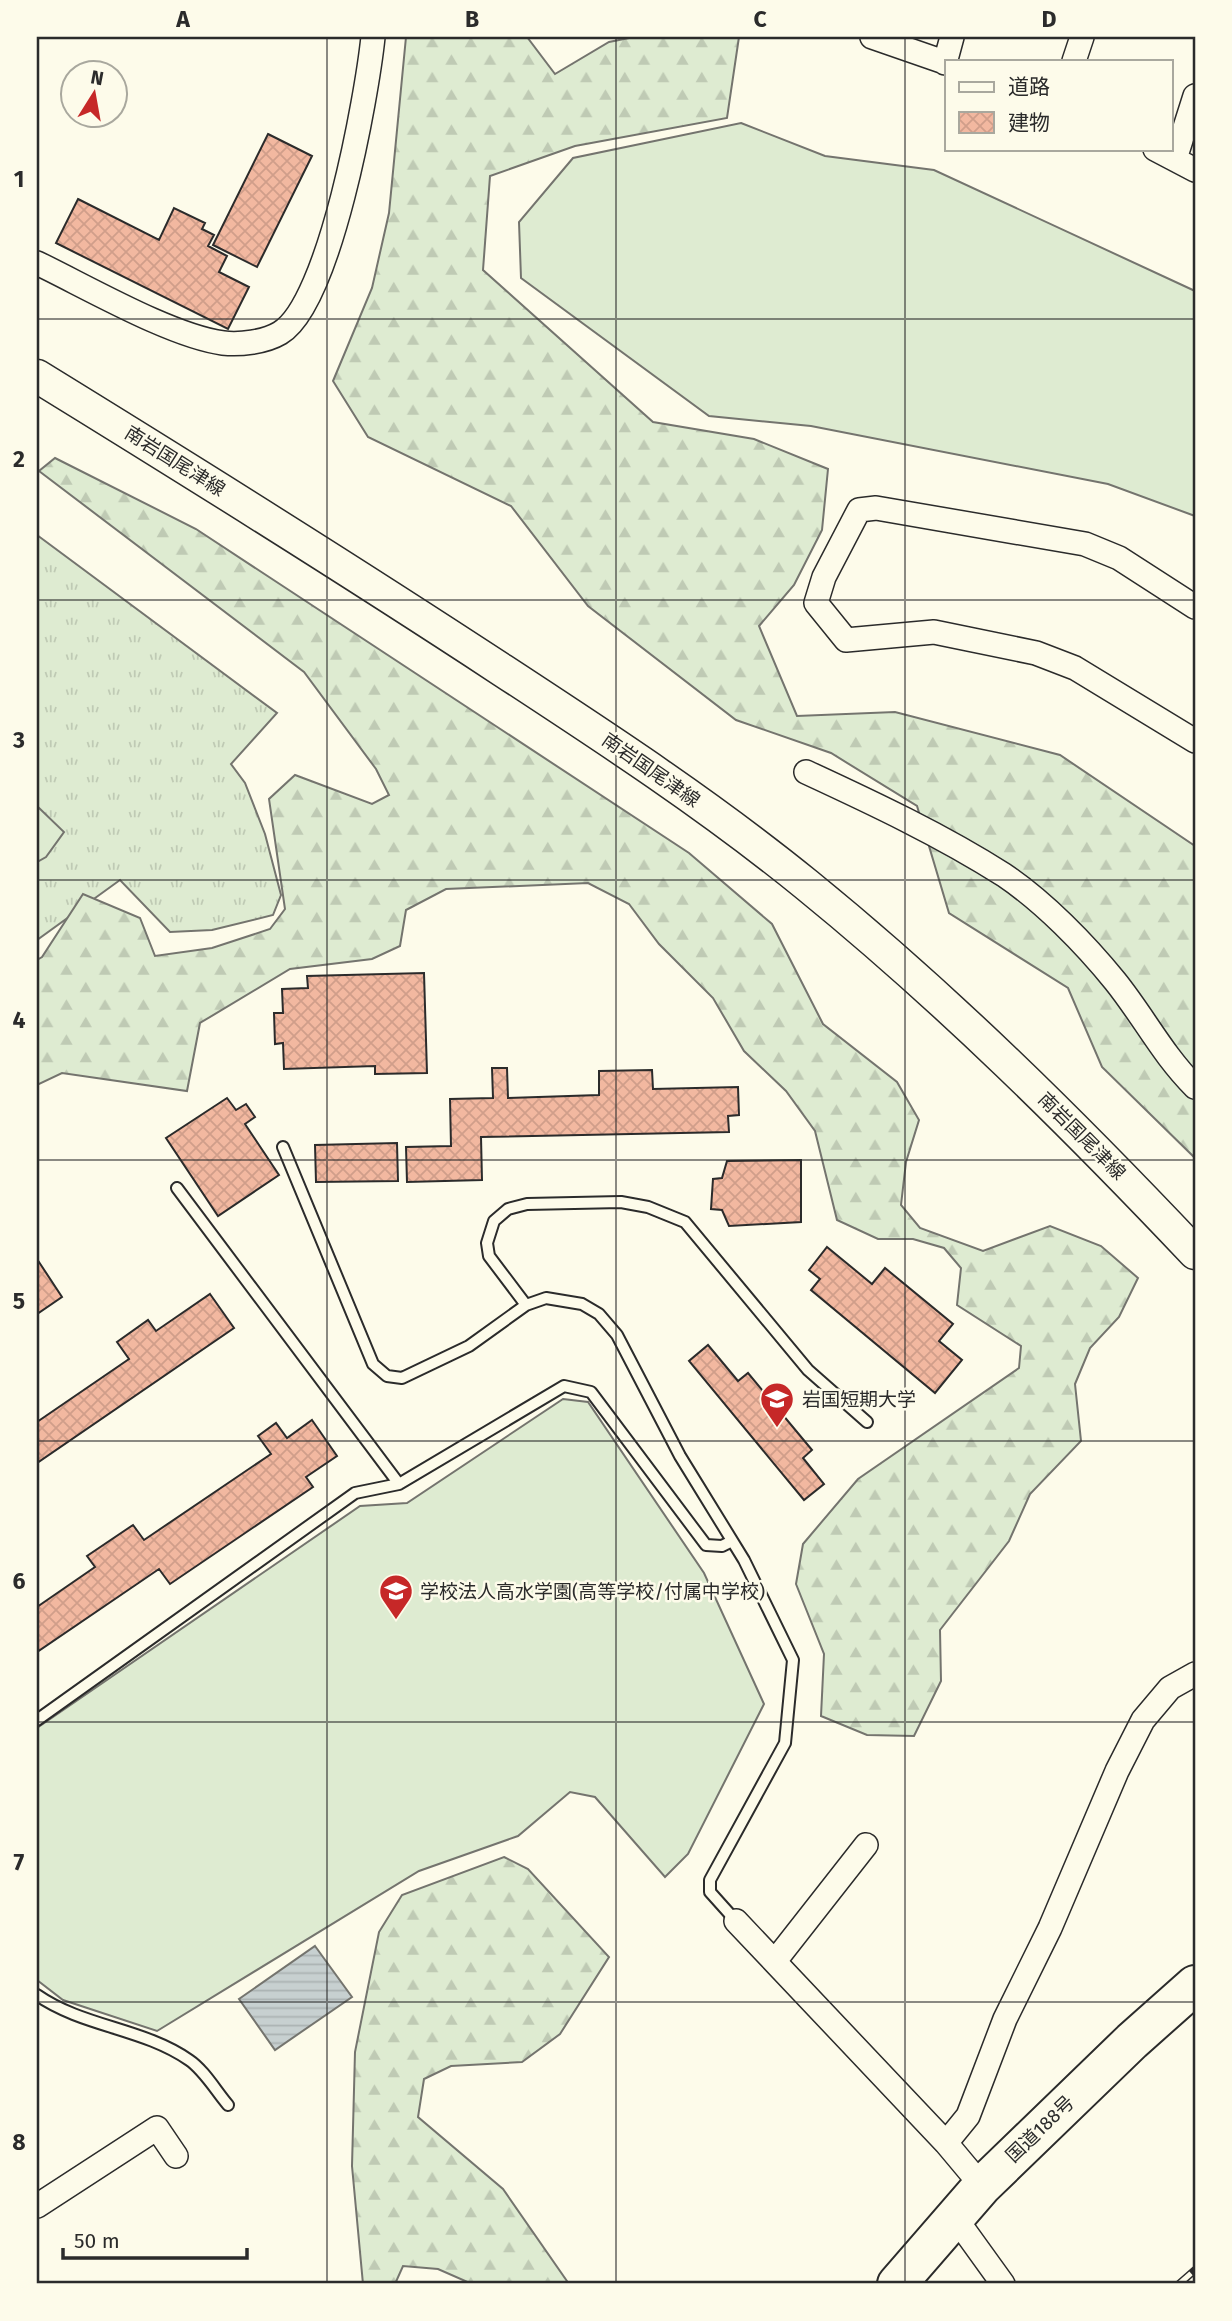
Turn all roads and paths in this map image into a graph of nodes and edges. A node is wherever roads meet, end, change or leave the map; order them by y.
1 (373, 37) edge
2 (872, 37) edge
3 (952, 37) edge
4 (1082, 37) edge
5 (947, 60) edge
6 (1074, 60) edge
7 (945, 63) edge
8 (1195, 96) edge
9 (1175, 159) edge
10 (37, 264) edge
11 (37, 376) edge
12 (1195, 607) edge
13 (1195, 741) edge
14 (806, 772) dead end
15 (1195, 1087) edge
16 (282, 1147) dead end
17 (177, 1188) dead end
18 (1195, 1253) edge
19 (526, 1305) junction
20 (867, 1422) dead end
21 (399, 1484) junction
22 (732, 1541) junction
23 (1195, 1674) edge
24 (37, 1720) edge
25 (866, 1845) dead end
26 (736, 1921) joint
27 (775, 1961) junction
28 (1195, 1985) edge
29 (37, 1995) edge
30 (228, 2105) dead end
31 (947, 2143) junction
32 (176, 2156) dead end
33 (982, 2186) junction
34 (37, 2206) edge
35 (954, 2216) junction
36 (897, 2284) edge
37 (1003, 2284) edge

1 - 10 street
2 - 7 street
3 - 5 street
4 - 6 street
8 - 9 street
11 - 18 main road, 南岩国尾津線
12 - 13 street
14 - 15 street
16 - 19 lane
17 - 21 lane
19 - 20 lane
19 - 22 lane
21 - 22 lane
21 - 24 lane
22 - 26 lane
23 - 31 street
25 - 27 street
26 - 27 street
27 - 31 street
28 - 33 highway, 国道188号
29 - 30 lane
31 - 33 street
32 - 34 street
33 - 35 highway, 国道188号
35 - 36 highway, 国道188号
35 - 37 street

